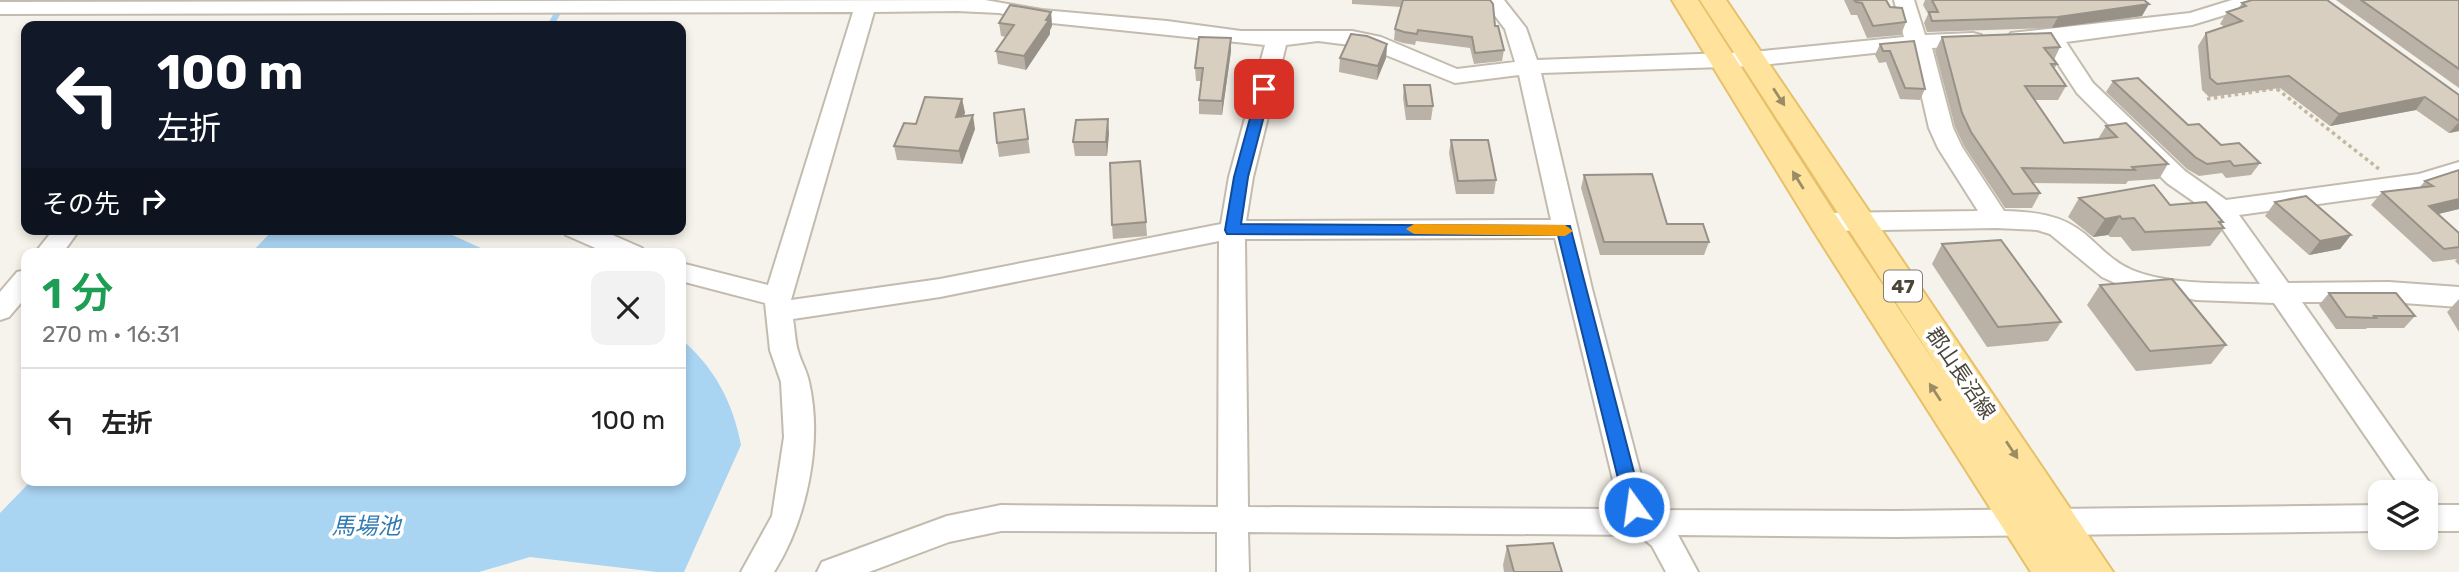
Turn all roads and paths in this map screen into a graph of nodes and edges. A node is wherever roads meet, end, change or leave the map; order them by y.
1 (1493, 0) edge
2 (1685, 0) edge
3 (1713, 0) edge
4 (1905, 0) edge
5 (2186, 0) edge
6 (2254, 0) edge
7 (866, 3) edge
8 (259, 4) edge
9 (1005, 4) edge
10 (0, 8) edge
11 (2209, 12) junction
12 (244, 21) edge
13 (2052, 37) junction
14 (1277, 39) junction
15 (1918, 42) junction
16 (1738, 59) junction
17 (1528, 67) junction
18 (2289, 86) edge
19 (2277, 89) junction
20 (2207, 99) dead end
21 (2459, 170) edge
22 (2399, 185) junction
23 (2222, 209) junction
24 (1996, 219) junction
25 (1824, 222) junction
26 (1860, 222) junction
27 (1565, 229) junction
28 (1232, 230) junction
29 (589, 235) edge
30 (619, 248) edge
31 (686, 274) edge
32 (21, 285) edge
33 (2283, 293) junction
34 (2459, 297) edge
35 (777, 304) junction
36 (0, 310) edge
37 (2413, 480) edge
38 (2368, 518) edge
39 (1233, 520) junction
40 (2059, 521) junction
41 (2021, 522) junction
42 (1646, 523) junction
43 (757, 572) edge
44 (833, 572) edge
45 (1233, 572) edge
46 (1682, 572) edge
47 (2053, 572) edge
48 (2093, 572) edge

1 - 17 street
2 - 16 main road, 郡山長沼線 / 47
3 - 16 main road, 郡山長沼線 / 47
4 - 15 street
5 - 11 street
6 - 11 street
7 - 8 street
7 - 9 street
7 - 35 street
8 - 10 street
8 - 12 street
9 - 14 street
11 - 13 street
13 - 15 street
13 - 23 street
14 - 17 street
14 - 28 street
15 - 16 street
15 - 24 street
16 - 17 street
25 -> 16 main road, 郡山長沼線 / 47
16 -> 26 main road, 郡山長沼線 / 47
17 - 27 street
18 - 19 path
19 - 20 path
19 - 22 path
21 - 22 street
22 - 23 street
23 - 33 street
24 - 26 street
24 - 33 street
25 - 26 street
41 -> 25 main road, 郡山長沼線 / 47
26 -> 40 main road, 郡山長沼線 / 47
27 - 28 street
27 - 42 street
28 - 35 street
28 - 39 street
29 - 30 street
31 - 35 street
32 - 36 street
33 - 34 street
33 - 37 street
35 - 43 street
38 - 40 street
39 - 42 street
39 - 44 street
39 - 45 street
40 - 41 street
40 - 48 main road, 郡山長沼線 / 47
41 - 42 street
41 - 47 main road, 郡山長沼線 / 47
42 - 46 street

